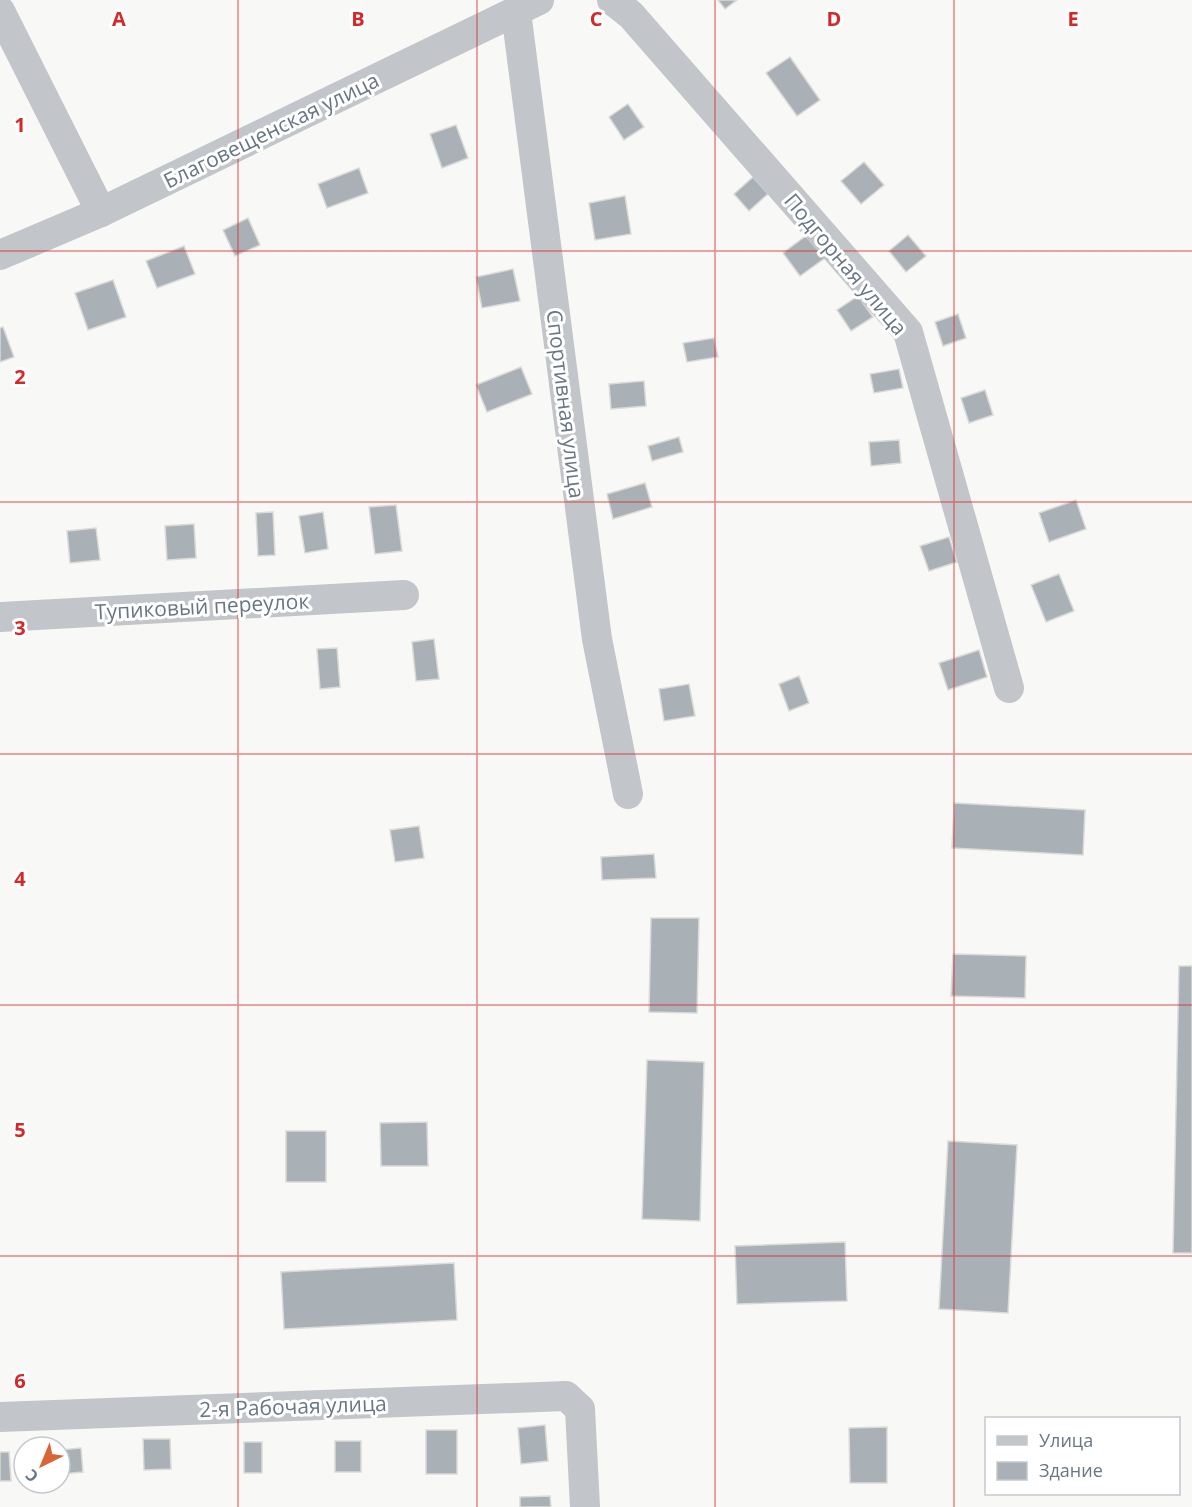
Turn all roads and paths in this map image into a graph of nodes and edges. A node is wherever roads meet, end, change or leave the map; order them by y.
1 (612, 0) edge
2 (527, 6) edge
3 (0, 10) edge
4 (101, 212) junction
5 (0, 255) edge
6 (404, 595) dead end
7 (0, 617) edge
8 (1009, 688) dead end
9 (628, 794) dead end
10 (0, 1417) edge
11 (585, 1507) edge

1 - 8 street, Подгорная улица
2 - 4 street, Благовещенская улица
2 - 9 street, Спортивная улица
3 - 4 street
4 - 5 street, Благовещенская улица
6 - 7 street, Тупиковый переулок
10 - 11 street, 2-я Рабочая улица

